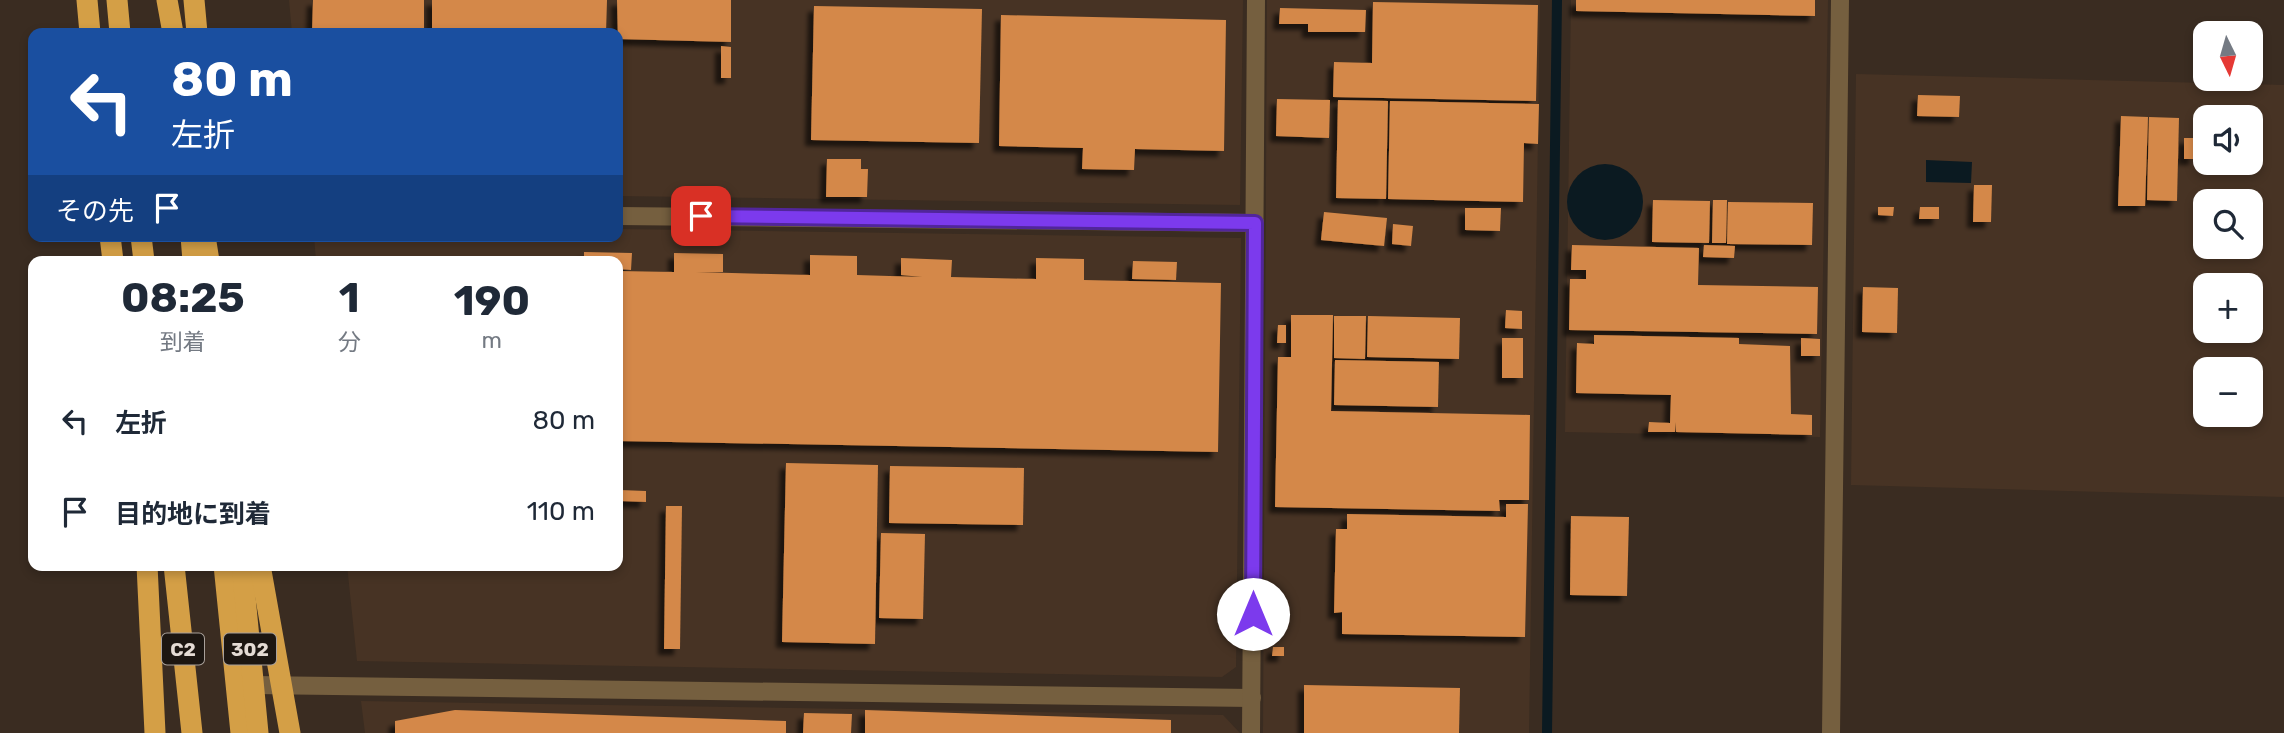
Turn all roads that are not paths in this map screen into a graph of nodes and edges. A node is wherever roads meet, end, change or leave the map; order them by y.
1 (87, 0) edge
2 (117, 0) edge
3 (167, 0) edge
4 (194, 0) edge
5 (1256, 0) edge
6 (1840, 0) edge
7 (90, 28) edge
8 (119, 28) edge
9 (171, 28) edge
10 (197, 28) edge
11 (623, 216) edge
12 (1255, 223) junction
13 (145, 571) edge
14 (175, 571) edge
15 (225, 571) edge
16 (243, 571) edge
17 (261, 571) edge
18 (254, 685) junction
19 (1252, 698) junction
20 (254, 732) edge
21 (157, 733) edge
22 (192, 733) edge
23 (290, 733) edge
24 (1251, 733) edge
25 (1831, 733) edge

1 - 7 highway
2 - 8 highway
3 - 9 highway
4 - 10 highway
5 - 12 street
6 - 25 street
11 - 12 street
12 - 19 street
13 - 21 highway, bridge
14 - 22 highway, C2
15 - 20 highway, C2
16 - 18 highway, 302
17 - 23 highway, bridge
18 - 19 street
18 - 20 highway, 302
19 - 24 street

